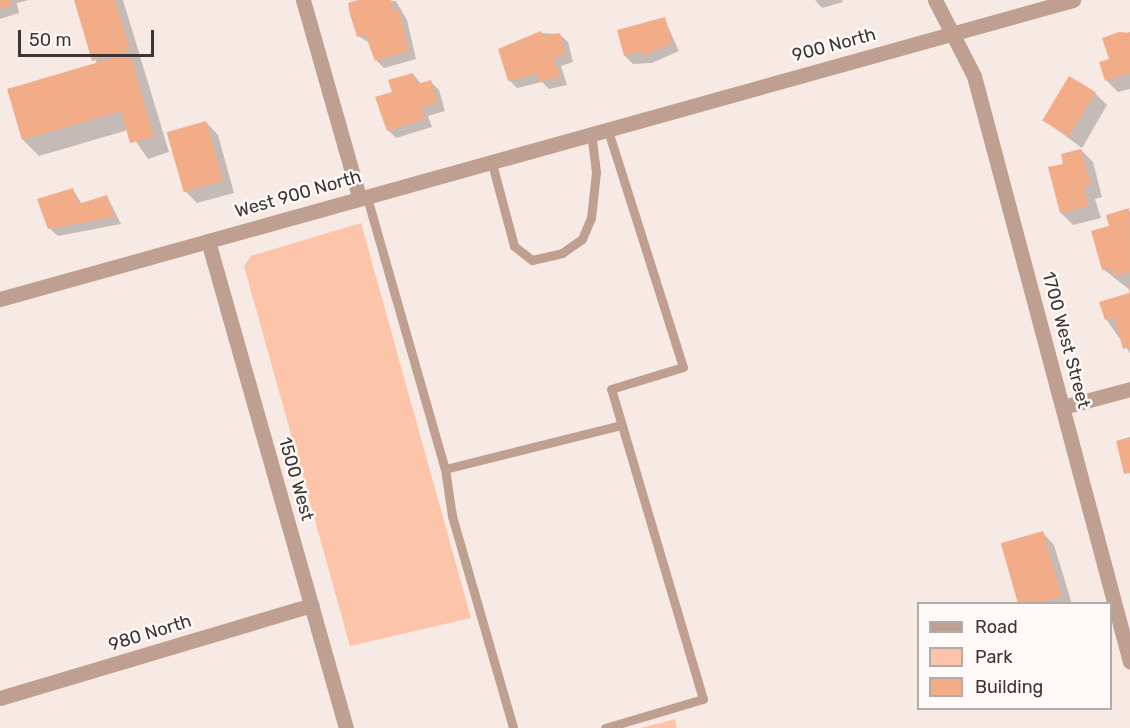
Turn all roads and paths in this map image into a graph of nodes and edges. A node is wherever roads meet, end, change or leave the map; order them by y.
1 (303, 0) edge
2 (934, 0) edge
3 (1073, 0) edge
4 (955, 32) junction
5 (607, 128) junction
6 (591, 132) junction
7 (491, 160) junction
8 (362, 195) junction
9 (208, 241) junction
10 (0, 299) edge
11 (1130, 389) edge
12 (1064, 407) junction
13 (622, 425) junction
14 (445, 469) junction
15 (312, 605) junction
16 (1130, 662) edge
17 (0, 698) edge
18 (346, 728) edge
19 (513, 728) edge
20 (605, 728) edge

1 - 8 street
2 - 4 street, 1700 West Street
3 - 4 street, 900 North
4 - 5 street, 900 North
4 - 12 street, 1700 West Street
5 - 6 street, West 900 North
5 - 13 lane
6 - 7 street, West 900 North
6 - 7 lane
7 - 8 street, West 900 North
8 - 9 street, West 900 North
8 - 14 lane
9 - 10 street, West 900 North
9 - 15 street, 1500 West
11 - 12 street
12 - 16 street, 1700 West Street
13 - 14 lane
13 - 20 lane
14 - 19 lane
15 - 17 street, 980 North
15 - 18 street, 1500 West

